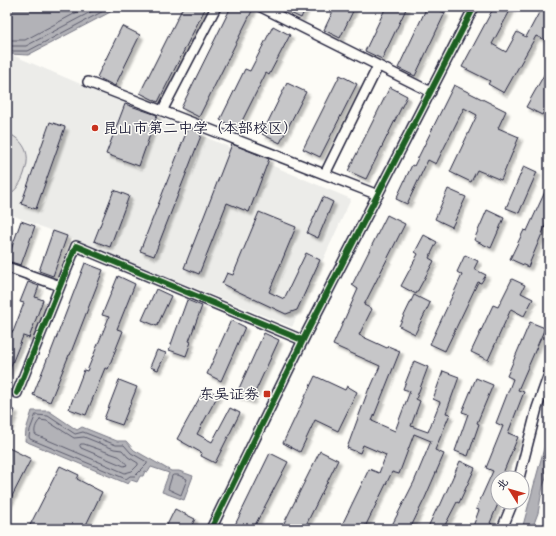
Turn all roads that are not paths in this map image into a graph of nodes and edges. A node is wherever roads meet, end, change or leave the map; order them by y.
1 (216, 7) edge
2 (261, 7) edge
3 (474, 7) edge
4 (378, 66) junction
5 (88, 82) dead end
6 (431, 92) junction
7 (162, 110) junction
8 (325, 174) junction
9 (378, 195) junction
10 (7, 267) edge
11 (60, 286) junction
12 (302, 340) junction
13 (549, 374) edge
14 (17, 393) dead end
15 (521, 470) edge
16 (510, 510) edge
17 (211, 529) edge
18 (502, 529) edge

1 - 7 street
2 - 4 street
3 - 6 street
4 - 6 street
4 - 8 street
5 - 7 street
6 - 9 street
7 - 8 street
8 - 9 street
9 - 12 street
10 - 11 street
11 - 12 street
11 - 14 street
12 - 17 street
13 - 15 street
16 - 18 street

